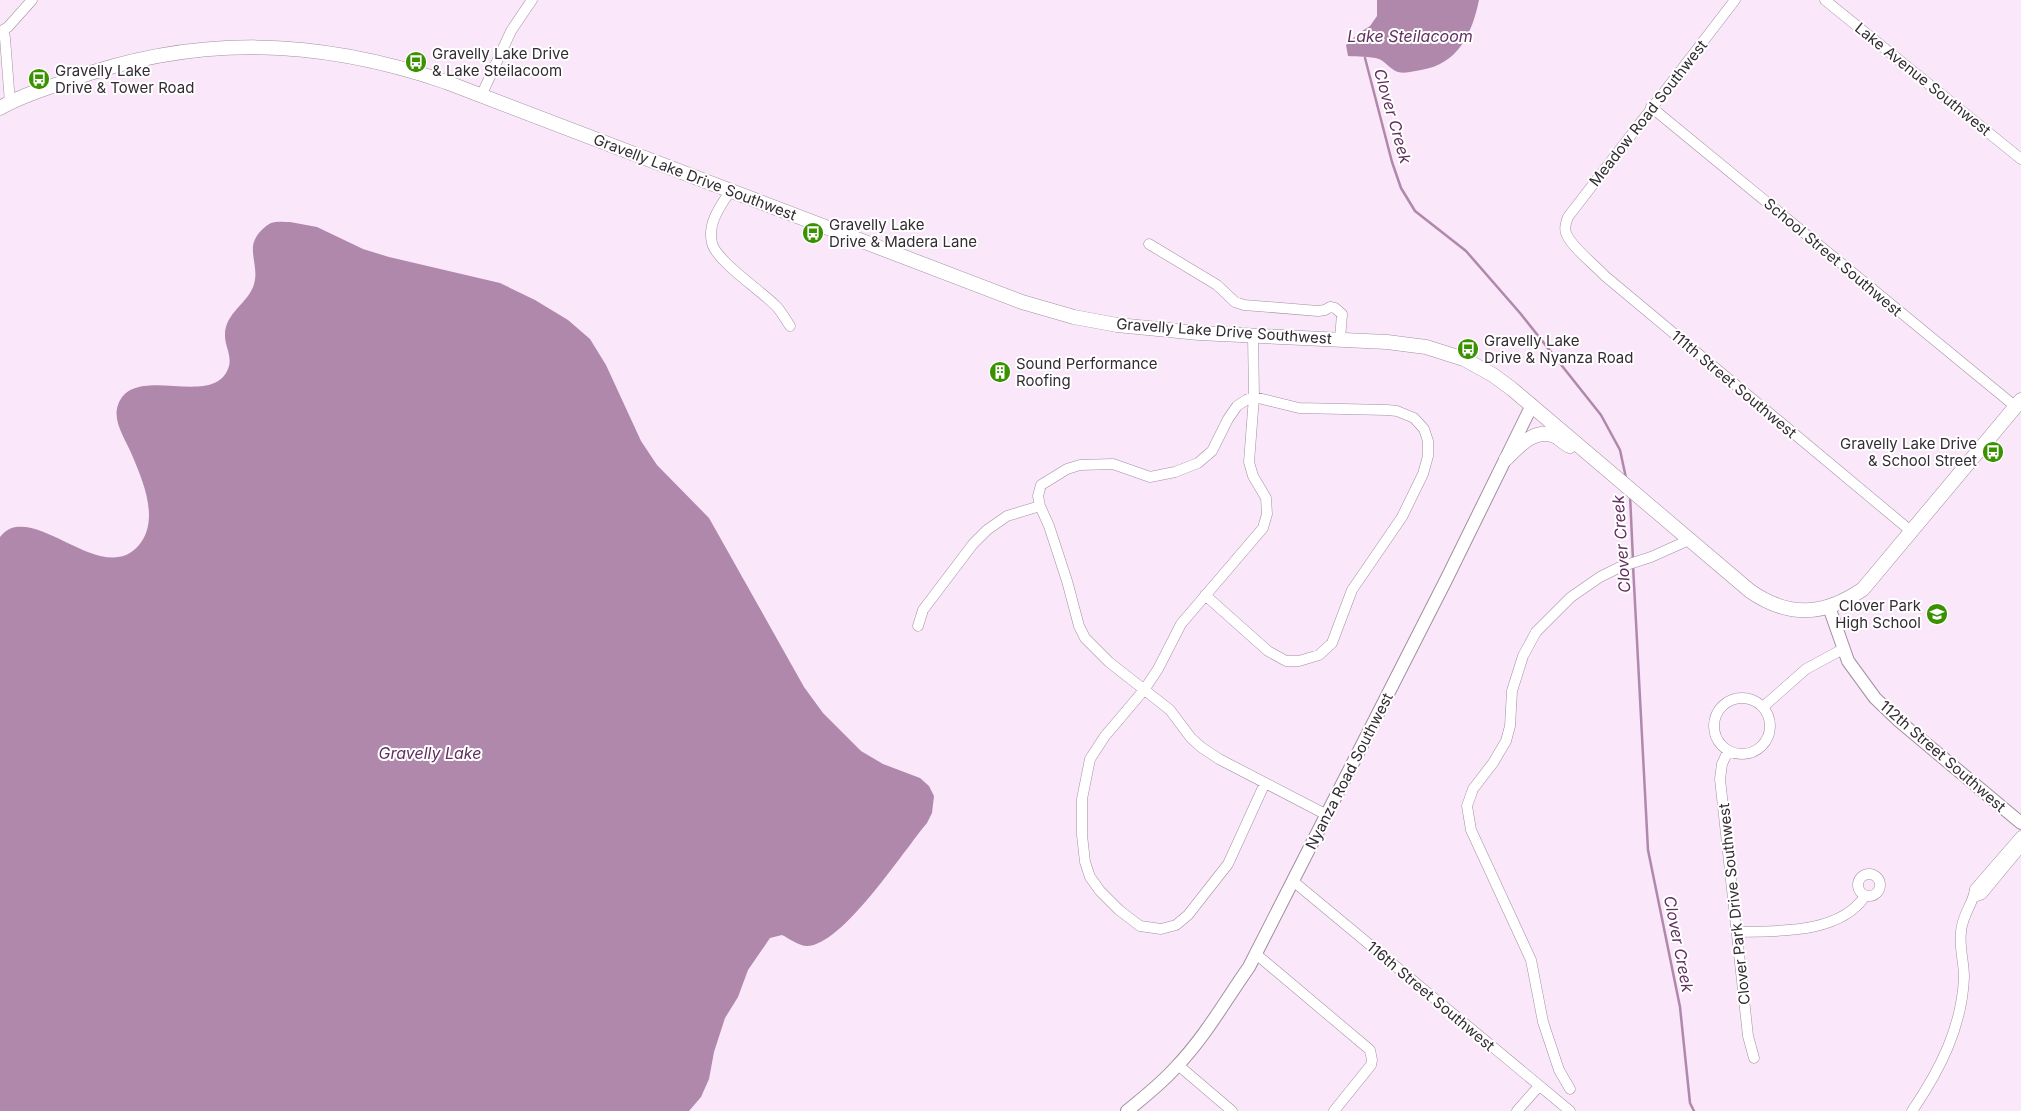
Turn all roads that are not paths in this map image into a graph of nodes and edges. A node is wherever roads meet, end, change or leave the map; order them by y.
1 (32, 0) edge
2 (532, 0) edge
3 (1735, 0) edge
4 (1825, 0) edge
5 (1, 30) edge
6 (481, 96) junction
7 (5, 105) edge
8 (1651, 107) junction
9 (2021, 159) edge
10 (731, 190) junction
11 (1566, 228) joint
12 (1149, 244) dead end
13 (790, 326) dead end
14 (1252, 336) junction
15 (1340, 339) junction
16 (1254, 397) junction
17 (2018, 403) edge
18 (1532, 405) junction
19 (1506, 459) junction
20 (1603, 465) junction
21 (1040, 506) junction
22 (1912, 532) junction
23 (1689, 540) junction
24 (1205, 595) junction
25 (1829, 607) junction
26 (918, 626) dead end
27 (1843, 649) junction
28 (1144, 690) junction
29 (1763, 707) junction
30 (1728, 751) junction
31 (1265, 783) junction
32 (1326, 814) junction
33 (2021, 823) edge
34 (2021, 836) edge
35 (2021, 847) edge
36 (1293, 881) junction
37 (1865, 896) dead end
38 (1974, 897) junction
39 (1737, 932) junction
40 (1256, 954) junction
41 (1754, 1058) dead end
42 (1178, 1065) junction
43 (1539, 1086) junction
44 (1570, 1089) dead end
45 (1128, 1111) edge
46 (1232, 1111) edge
47 (1334, 1111) edge
48 (1517, 1111) edge
49 (1570, 1111) edge
50 (1912, 1111) edge

1 - 5 street
2 - 6 street
3 - 8 street, Meadow Road Southwest
4 - 9 street, Lake Avenue Southwest
5 - 7 street
6 - 7 main road, Gravelly Lake Drive Southwest
6 - 10 main road, Gravelly Lake Drive Southwest
8 - 11 street, Meadow Road Southwest
8 - 17 street, School Street Southwest
10 - 13 street
10 - 14 main road, Gravelly Lake Drive Southwest
11 - 22 street, 111th Street Southwest
12 - 15 street
14 - 15 main road, Gravelly Lake Drive Southwest
14 - 16 street
15 - 18 main road, Gravelly Lake Drive Southwest
16 - 21 street
16 - 24 street
16 - 24 street
17 - 22 main road, Gravelly Lake Drive Southwest
18 - 19 street, Nyanza Road Southwest
18 - 20 main road, Gravelly Lake Drive Southwest
19 - 20 main road
19 - 32 street, Nyanza Road Southwest
20 - 23 main road, Gravelly Lake Drive Southwest
21 - 26 street
21 - 28 street
22 - 25 main road, Gravelly Lake Drive Southwest
23 - 25 main road, Gravelly Lake Drive Southwest
23 - 44 street
24 - 28 street
25 - 27 street, 112th Street Southwest
27 - 29 street
27 - 33 street, 112th Street Southwest
28 - 31 street
28 - 31 street
29 - 30 street
29 - 30 street
30 - 39 street, Clover Park Drive Southwest
31 - 32 street
32 - 36 street, Nyanza Road Southwest
34 - 38 street
35 - 38 street
36 - 40 street, Nyanza Road Southwest
36 - 43 street, 116th Street Southwest
37 - 39 street
38 - 50 street
39 - 41 street, Clover Park Drive Southwest
40 - 42 street, Nyanza Road Southwest
40 - 47 street
42 - 45 street, Nyanza Road Southwest
42 - 46 street
43 - 48 street
43 - 49 street, 116th Street Southwest

